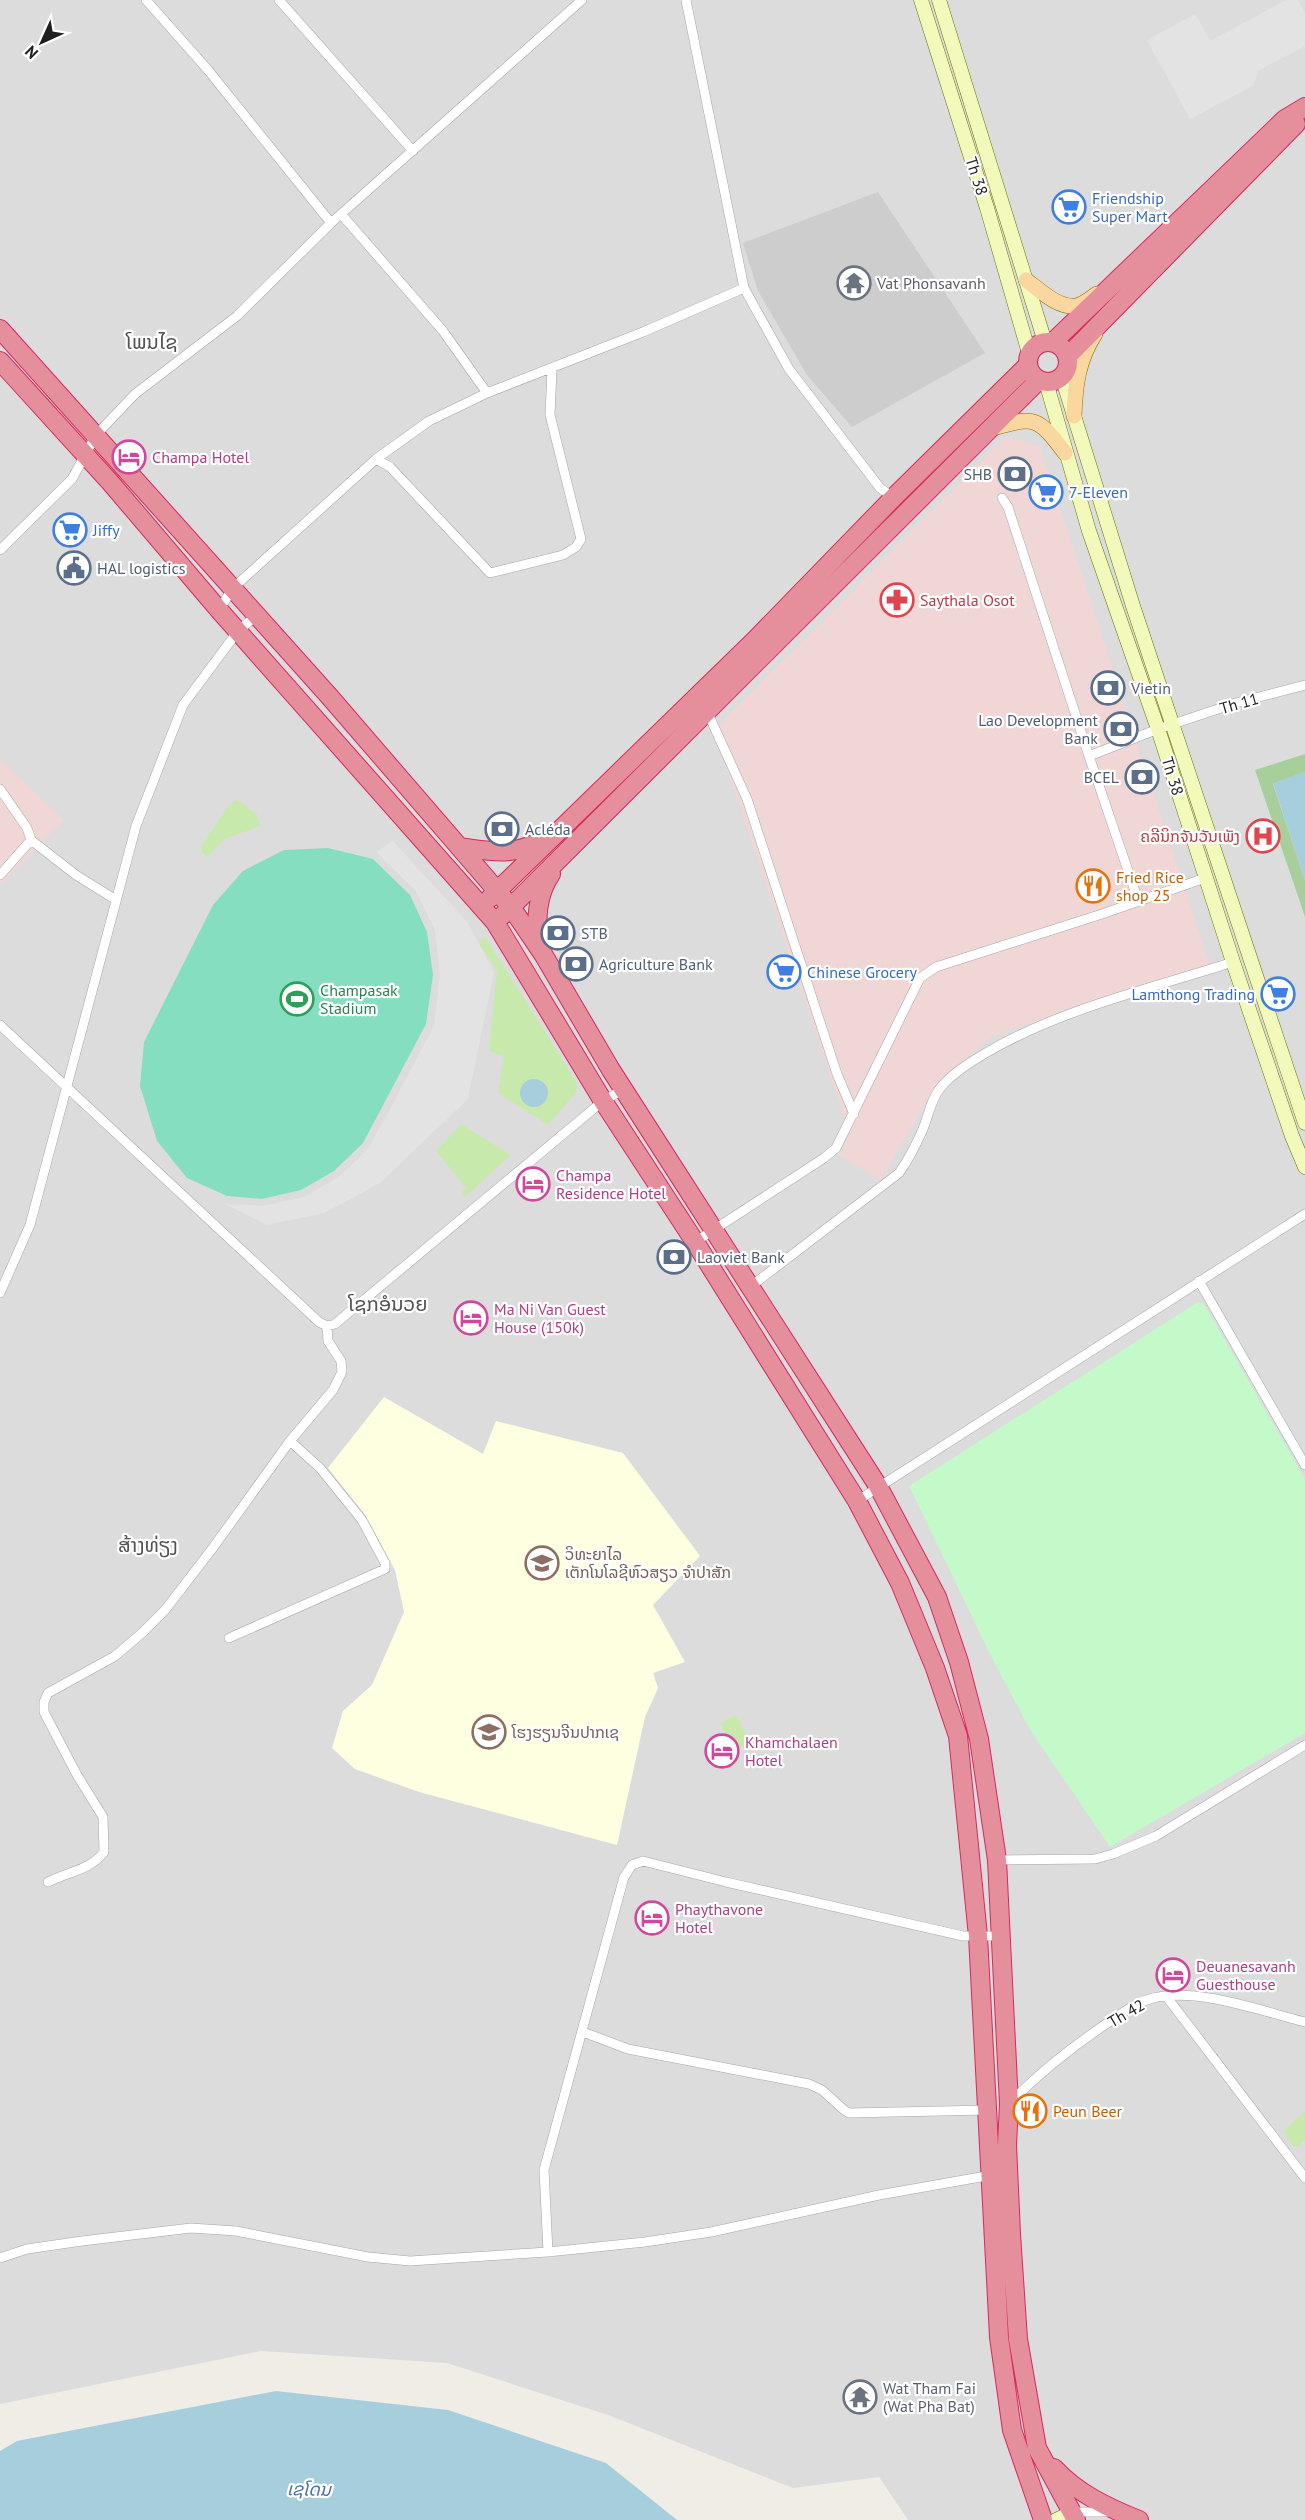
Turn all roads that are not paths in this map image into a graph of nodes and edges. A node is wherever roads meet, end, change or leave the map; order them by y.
1 (146, 0) edge
2 (279, 0) edge
3 (582, 0) edge
4 (686, 0) edge
5 (921, 0) edge
6 (939, 0) edge
7 (1305, 109) edge
8 (413, 151) junction
9 (1002, 202) junction
10 (987, 208) junction
11 (341, 214) junction
12 (331, 223) junction
13 (1026, 280) junction
14 (1110, 287) junction
15 (744, 288) junction
16 (1106, 317) junction
17 (0, 328) edge
18 (1049, 342) junction
19 (1068, 356) junction
20 (1028, 359) junction
21 (0, 361) edge
22 (552, 369) junction
23 (1049, 380) junction
24 (487, 393) junction
25 (1074, 416) junction
26 (989, 429) junction
27 (96, 435) junction
28 (1065, 453) junction
29 (86, 457) junction
30 (376, 459) junction
31 (1002, 498) dead end
32 (900, 504) junction
33 (0, 550) edge
34 (233, 588) junction
35 (219, 610) junction
36 (256, 615) junction
37 (238, 631) junction
38 (1305, 686) edge
39 (701, 705) junction
40 (1174, 724) junction
41 (1158, 729) junction
42 (1089, 756) junction
43 (0, 789) edge
44 (559, 831) junction
45 (32, 840) junction
46 (459, 847) junction
47 (572, 847) junction
48 (0, 875) edge
49 (1205, 878) junction
50 (497, 891) junction
51 (116, 900) junction
52 (1138, 900) junction
53 (481, 906) junction
54 (511, 907) junction
55 (495, 922) junction
56 (540, 950) junction
57 (1233, 962) junction
58 (0, 1025) edge
59 (624, 1089) junction
60 (67, 1090) junction
61 (603, 1101) junction
62 (854, 1114) junction
63 (1305, 1123) edge
64 (1305, 1167) edge
65 (1305, 1214) edge
66 (714, 1230) junction
67 (695, 1242) junction
68 (1199, 1281) junction
69 (750, 1287) junction
70 (0, 1293) edge
71 (327, 1326) junction
72 (290, 1441) junction
73 (1305, 1465) edge
74 (878, 1486) junction
75 (857, 1501) junction
76 (229, 1638) dead end
77 (1305, 1745) edge
78 (997, 1860) junction
79 (48, 1882) dead end
80 (978, 1936) junction
81 (1002, 1936) junction
82 (1167, 1996) junction
83 (1305, 2022) edge
84 (583, 2032) junction
85 (1009, 2104) junction
86 (987, 2110) junction
87 (989, 2175) junction
88 (1010, 2175) junction
89 (1305, 2178) edge
90 (548, 2252) junction
91 (0, 2258) edge
92 (1037, 2448) junction
93 (1075, 2516) edge
94 (1043, 2520) edge
95 (1056, 2520) edge
96 (1138, 2520) edge

1 - 12 street
2 - 8 street
3 - 8 street
4 - 15 street
5 - 10 street, Th 38
6 - 9 street, Th 38
7 - 14 highway
7 - 16 highway
8 - 11 street
9 - 10 street
9 - 13 street, Th 38
10 - 20 street, Th 38
11 - 12 street
11 - 24 street
12 - 27 street
13 - 14 main road
13 - 18 street, Th 38
14 - 18 highway
15 - 22 street
15 - 32 street
16 - 19 highway
16 - 25 main road
17 - 27 highway
18 - 19 highway
18 - 20 highway
19 - 23 highway
20 - 23 highway
20 - 32 highway
21 - 29 highway
22 - 24 street
22 - 30 street
23 - 25 street, Th 38
23 - 26 highway
23 - 28 street, Th 38
24 - 30 street
25 - 40 street, Th 38
26 - 28 main road
26 - 32 highway
27 - 29 street
27 - 34 highway
28 - 41 street, Th 38
29 - 33 street
29 - 35 highway
30 - 34 street
31 - 42 street
32 - 39 highway
34 - 35 street
34 - 36 highway
35 - 37 highway
36 - 37 street
36 - 46 highway
37 - 51 street
37 - 53 highway
38 - 40 street, Th 11
39 - 44 highway
39 - 47 highway
39 - 62 street
40 - 41 street, Th 11
40 - 63 street, Th 38
41 - 42 street, Th 11
41 - 49 street, Th 38
42 - 52 street
43 - 45 street
44 - 46 highway
44 - 50 highway
45 - 48 street
45 - 51 street
46 - 50 highway
47 - 54 highway
47 - 56 highway
49 - 52 street
49 - 57 street, Th 38
50 - 53 highway
50 - 54 highway
51 - 60 street
52 - 62 street
53 - 55 highway
54 - 55 highway
54 - 56 highway
55 - 61 highway
56 - 59 highway
57 - 64 street, Th 38
57 - 69 street
58 - 60 street
59 - 61 street
59 - 66 highway
60 - 70 street
60 - 71 street
61 - 67 highway
61 - 71 street
62 - 66 street
65 - 68 street
66 - 67 street
66 - 69 highway
67 - 75 highway
68 - 73 street
68 - 74 street
69 - 74 highway
71 - 72 street
72 - 76 street
72 - 79 street
74 - 75 street
74 - 78 highway
75 - 80 highway
77 - 78 street
78 - 81 highway
80 - 81 street
80 - 84 street
80 - 86 highway
81 - 85 highway
82 - 83 street, Th 42
82 - 85 street, Th 42
82 - 89 street
84 - 86 street
84 - 90 street
85 - 88 highway
86 - 87 highway
87 - 88 street
87 - 90 street
87 - 94 highway
88 - 92 highway
90 - 91 street
92 - 93 highway
92 - 96 highway
93 - 95 street
93 - 96 street

